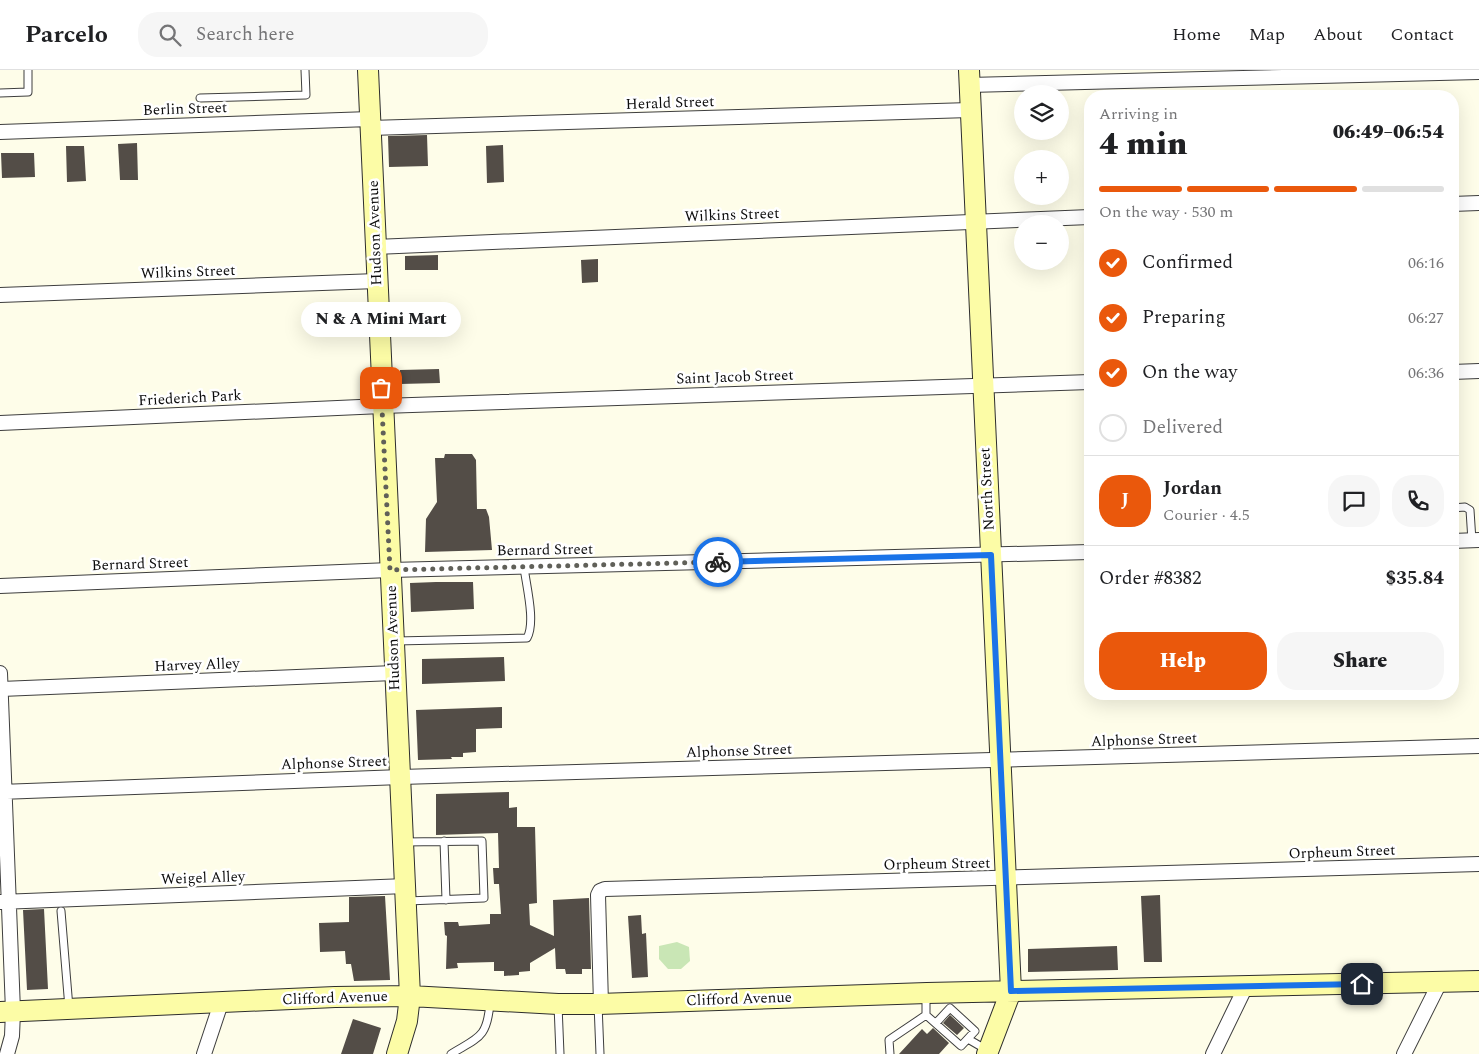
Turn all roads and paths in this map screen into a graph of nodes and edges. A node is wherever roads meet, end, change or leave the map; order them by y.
1 (28, 70) edge
2 (305, 70) edge
3 (368, 70) edge
4 (1479, 72) edge
5 (969, 77) edge
6 (0, 93) edge
7 (200, 98) dead end
8 (970, 110) junction
9 (370, 123) junction
10 (0, 132) edge
11 (1479, 203) edge
12 (1459, 204) edge
13 (1084, 217) edge
14 (974, 221) junction
15 (375, 247) junction
16 (377, 281) junction
17 (0, 295) edge
18 (1479, 371) edge
19 (1459, 372) edge
20 (1084, 382) edge
21 (982, 385) junction
22 (382, 406) junction
23 (0, 423) edge
24 (1459, 508) edge
25 (1475, 540) edge
26 (1459, 541) edge
27 (1084, 552) edge
28 (991, 555) junction
29 (524, 567) junction
30 (390, 570) junction
31 (0, 586) edge
32 (393, 641) junction
33 (0, 673) edge
34 (394, 673) junction
35 (1, 689) edge
36 (1479, 746) edge
37 (1001, 760) junction
38 (401, 777) junction
39 (2, 792) edge
40 (444, 841) junction
41 (404, 842) junction
42 (1479, 864) edge
43 (1006, 879) junction
44 (407, 893) junction
45 (446, 900) junction
46 (5, 902) edge
47 (61, 911) dead end
48 (1479, 981) edge
49 (1440, 982) junction
50 (1246, 986) junction
51 (1011, 991) junction
52 (926, 993) junction
53 (410, 996) junction
54 (490, 1001) junction
55 (220, 1003) junction
56 (558, 1004) junction
57 (600, 1004) junction
58 (69, 1009) junction
59 (7, 1011) edge
60 (926, 1015) junction
61 (936, 1023) junction
62 (968, 1039) junction
63 (988, 1052) edge
64 (7, 1054) edge
65 (204, 1054) edge
66 (397, 1054) edge
67 (451, 1054) edge
68 (560, 1054) edge
69 (600, 1054) edge
70 (890, 1054) edge
71 (1212, 1054) edge
72 (1404, 1054) edge

1 - 6 lane
2 - 7 lane
3 - 9 main road, Hudson Avenue
4 - 5 street
5 - 8 main road, North Street
8 - 9 street, Herald Street
8 - 14 main road, North Street
9 - 10 street, Berlin Street
9 - 15 main road, Hudson Avenue
11 - 12 street
13 - 14 street, Wilkins Street
14 - 15 street, Wilkins Street
14 - 21 main road, North Street
15 - 16 main road, Hudson Avenue
16 - 17 street, Wilkins Street
16 - 22 main road, Hudson Avenue
18 - 19 street
20 - 21 street, Saint Jacob Street
21 - 22 street, Saint Jacob Street
21 - 28 main road, North Street
22 - 23 street, Friederich Park
22 - 30 main road, Hudson Avenue
24 - 25 lane
25 - 26 street
27 - 28 street, Bernard Street
28 - 29 street, Bernard Street
28 - 37 main road, North Street
29 - 30 street, Bernard Street
29 - 32 lane
30 - 31 street, Bernard Street
30 - 32 main road, Hudson Avenue
32 - 34 main road, Hudson Avenue
33 - 35 street
34 - 35 street, Harvey Alley
34 - 38 main road, Hudson Avenue
35 - 39 street
36 - 37 street, Alphonse Street
37 - 38 street, Alphonse Street
37 - 43 main road, North Street
38 - 39 street, Alphonse Street
38 - 41 main road, Hudson Avenue
39 - 46 street
40 - 41 lane
40 - 45 lane
40 - 45 lane
41 - 44 main road, Hudson Avenue
42 - 43 street, Orpheum Street
43 - 51 main road, North Street
43 - 57 street, Orpheum Street
44 - 45 lane
44 - 46 street, Weigel Alley
44 - 53 main road, Hudson Avenue
46 - 59 street
47 - 58 lane
48 - 49 main road, Clifford Avenue
49 - 50 main road, Clifford Avenue
49 - 72 street
50 - 51 main road, Clifford Avenue
50 - 71 street
51 - 52 main road, Clifford Avenue
51 - 63 main road, North Street
52 - 57 main road, Clifford Avenue
52 - 60 lane
53 - 54 main road, Clifford Avenue
53 - 55 main road, Clifford Avenue
53 - 66 main road, Hudson Avenue
54 - 56 main road, Clifford Avenue
54 - 67 lane
55 - 58 main road, Clifford Avenue
55 - 65 street
56 - 57 main road, Clifford Avenue
56 - 68 lane
57 - 69 lane
58 - 59 main road, Clifford Avenue
59 - 64 street
60 - 61 lane
60 - 70 lane
61 - 62 lane
61 - 62 lane
62 - 63 lane

